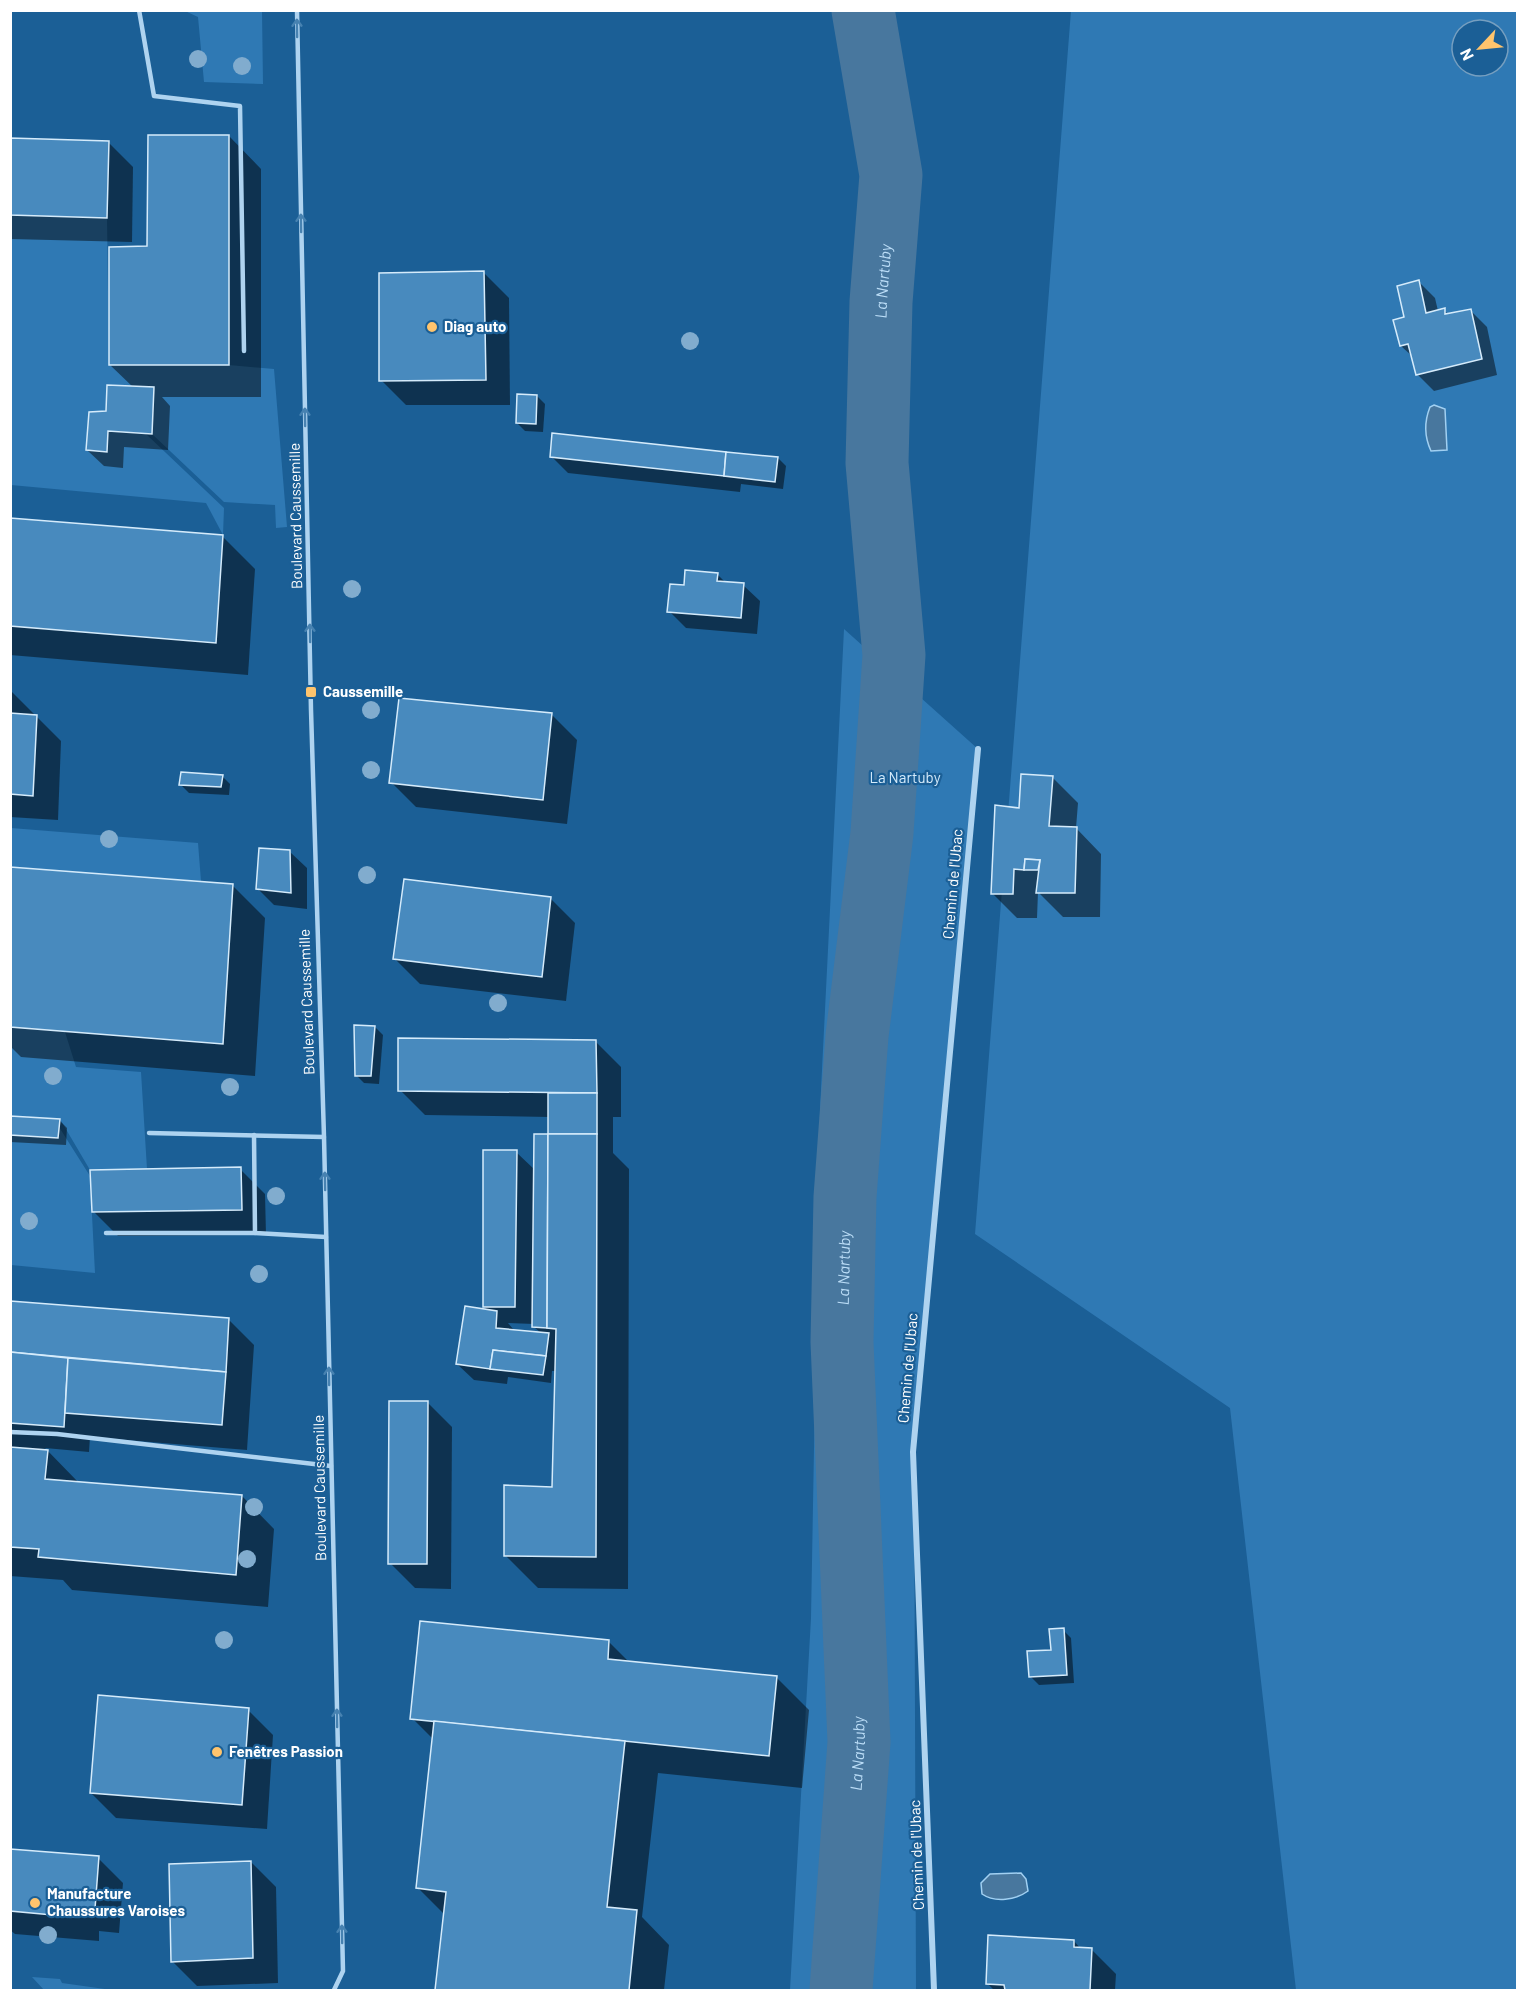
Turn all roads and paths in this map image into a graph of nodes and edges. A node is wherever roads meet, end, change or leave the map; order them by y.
1 (139, 10) edge
2 (297, 10) edge
3 (244, 351) dead end
4 (978, 749) dead end
5 (149, 1133) dead end
6 (254, 1136) junction
7 (324, 1137) junction
8 (106, 1233) dead end
9 (255, 1233) junction
10 (326, 1237) junction
11 (10, 1432) edge
12 (331, 1466) junction
13 (334, 1990) edge
14 (934, 1990) edge

1 - 3 lane
7 -> 2 lane, Boulevard Caussemille
4 - 14 street, Chemin de l'Ubac
5 - 6 lane
6 - 7 lane
6 - 9 lane
10 -> 7 lane, Boulevard Caussemille
8 - 9 lane
9 - 10 lane
12 -> 10 lane, Boulevard Caussemille
11 - 12 lane
13 -> 12 lane, Boulevard Caussemille

